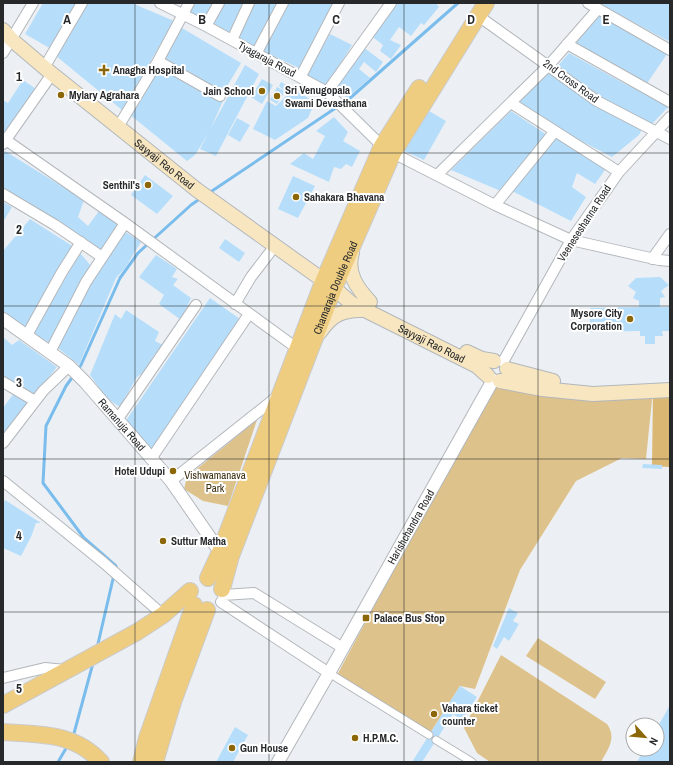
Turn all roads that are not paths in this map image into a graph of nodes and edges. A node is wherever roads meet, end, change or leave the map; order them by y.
1 (33, 3) edge
2 (82, 3) edge
3 (160, 3) edge
4 (189, 3) edge
5 (219, 3) edge
6 (249, 3) edge
7 (283, 3) edge
8 (339, 3) edge
9 (391, 3) edge
10 (588, 3) edge
11 (480, 7) edge
12 (598, 9) junction
13 (184, 14) junction
14 (206, 26) junction
15 (7, 35) edge
16 (232, 40) junction
17 (567, 44) junction
18 (670, 50) edge
19 (3, 53) edge
20 (256, 54) junction
21 (158, 61) junction
22 (549, 65) junction
23 (48, 71) junction
24 (301, 76) junction
25 (327, 92) junction
26 (220, 96) dead end
27 (670, 102) edge
28 (511, 103) junction
29 (670, 117) edge
30 (118, 128) junction
31 (555, 131) junction
32 (656, 132) junction
33 (670, 139) edge
34 (4, 141) edge
35 (387, 149) junction
36 (619, 172) junction
37 (437, 175) junction
38 (3, 194) edge
39 (495, 206) junction
40 (125, 223) junction
41 (670, 234) edge
42 (356, 237) junction
43 (571, 240) junction
44 (81, 242) junction
45 (274, 247) junction
46 (102, 258) junction
47 (652, 259) junction
48 (670, 261) edge
49 (328, 285) junction
50 (235, 304) junction
51 (196, 305) dead end
52 (368, 306) junction
53 (249, 314) junction
54 (3, 318) edge
55 (27, 335) junction
56 (315, 339) junction
57 (298, 349) junction
58 (50, 352) junction
59 (69, 366) junction
60 (498, 372) junction
61 (3, 382) edge
62 (670, 383) edge
63 (670, 390) edge
64 (282, 392) junction
65 (35, 402) junction
66 (117, 420) junction
67 (3, 443) edge
68 (151, 459) junction
69 (171, 481) junction
70 (3, 482) edge
71 (220, 552) junction
72 (208, 578) junction
73 (222, 595) junction
74 (197, 602) junction
75 (163, 615) junction
76 (343, 648) junction
77 (66, 670) junction
78 (329, 673) junction
79 (3, 678) edge
80 (3, 705) edge
81 (3, 732) edge
82 (429, 735) dead end
83 (436, 740) dead end
84 (101, 762) edge
85 (141, 762) edge
86 (155, 762) edge
87 (278, 762) edge
88 (472, 762) edge

1 - 15 street
2 - 23 street
3 - 13 street, Tyagaraja Road
4 - 13 street
5 - 14 street
6 - 16 street
7 - 20 street
8 - 24 street
9 - 25 street
10 - 12 street
11 - 22 street, 2nd Cross Road
11 - 35 main road, Chamaraja Double Road
12 - 17 street
12 - 18 street
13 - 14 street, Tyagaraja Road
13 - 21 street
14 - 16 street, Tyagaraja Road
15 - 19 street
15 - 23 main road, Sayyaji Rao Road
16 - 20 street, Tyagaraja Road
17 - 22 street
17 - 27 street
20 - 24 street, Tyagaraja Road
21 - 26 street
21 - 30 street
22 - 28 street
22 - 32 street, 2nd Cross Road
23 - 30 main road, Sayyaji Rao Road
23 - 34 street
24 - 25 street, Tyagaraja Road
25 - 35 street, Tyagaraja Road
28 - 31 street
28 - 37 street
29 - 32 street, Veeneseshanna Road
30 - 45 main road, Sayyaji Rao Road
31 - 36 street
31 - 39 street
32 - 33 street, 2nd Cross Road
32 - 36 street, Veeneseshanna Road
34 - 40 street
35 - 37 street, Tyagaraja Road
35 - 42 main road, Chamaraja Double Road
35 - 49 main road, Chamaraja Double Road
36 - 43 street, Veeneseshanna Road
37 - 39 street, Tyagaraja Road
38 - 44 street
39 - 43 street, Tyagaraja Road
40 - 46 street
40 - 50 street
41 - 47 street
42 - 49 main road, Chamaraja Double Road
42 - 52 main road
43 - 47 street, Tyagaraja Road
43 - 60 street, Veeneseshanna Road
44 - 46 street
44 - 55 street
45 - 49 main road, Sayyaji Rao Road
45 - 50 street
46 - 58 street
47 - 48 street, Tyagaraja Road
49 - 52 main road, Sayyaji Rao Road
49 - 56 main road, Chamaraja Double Road
49 - 57 main road
50 - 53 street
51 - 66 street
52 - 56 main road
52 - 60 main road, Sayyaji Rao Road
53 - 57 street
53 - 68 street
54 - 55 street, Ramanuja Road
55 - 58 street, Ramanuja Road
56 - 73 main road, Chamaraja Double Road
57 - 64 main road
58 - 59 street, Ramanuja Road
59 - 65 street
59 - 66 street, Ramanuja Road
60 - 62 main road, Sayyaji Rao Road
60 - 63 main road, Sayyaji Rao Road
60 - 76 street, Harishchandra Road
61 - 65 street
64 - 69 street
64 - 71 main road
65 - 67 street
66 - 68 street, Ramanuja Road
68 - 69 street, Ramanuja Road
69 - 71 street, Ramanuja Road
70 - 75 street
71 - 72 main road
72 - 73 main road
72 - 74 main road
73 - 74 main road
73 - 76 street
73 - 78 street
74 - 75 main road
74 - 85 main road
74 - 86 main road
75 - 77 main road
76 - 78 street, Harishchandra Road
77 - 79 street
77 - 80 main road
78 - 82 street
78 - 87 street, Harishchandra Road
81 - 84 main road
83 - 88 street

